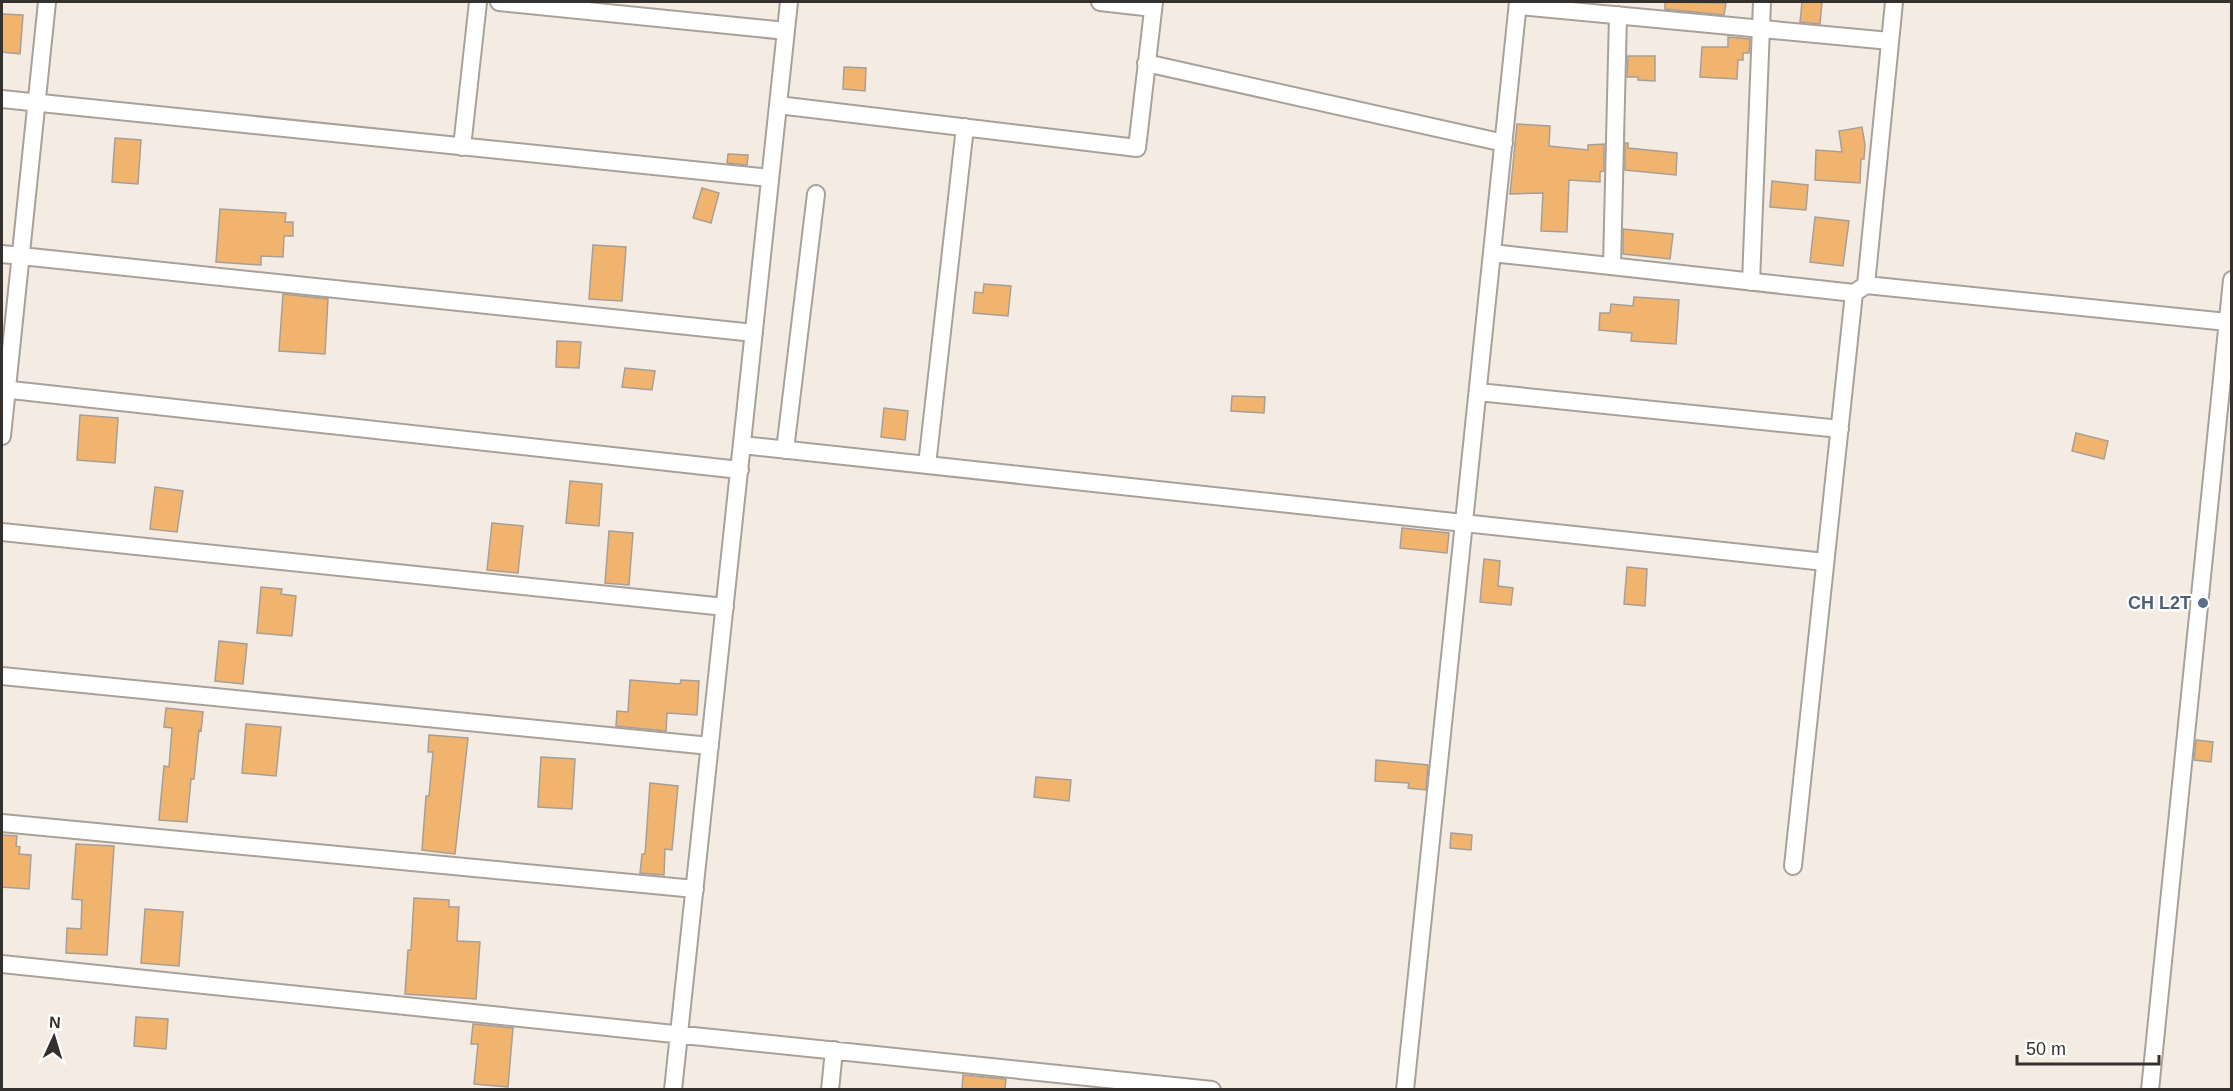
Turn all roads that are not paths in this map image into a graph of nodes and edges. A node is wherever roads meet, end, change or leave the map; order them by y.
1 (47, 2) edge
2 (478, 2) edge
3 (499, 2) edge
4 (789, 2) edge
5 (1100, 2) edge
6 (1762, 2) edge
7 (1894, 2) edge
8 (1153, 4) edge
9 (1518, 4) edge
10 (638, 9) edge
11 (1618, 15) junction
12 (1761, 29) junction
13 (786, 31) junction
14 (1890, 41) junction
15 (1146, 63) junction
16 (2, 99) edge
17 (37, 103) junction
18 (778, 105) junction
19 (965, 127) junction
20 (1504, 143) junction
21 (462, 147) junction
22 (770, 178) junction
23 (816, 194) dead end
24 (1492, 253) junction
25 (2, 254) edge
26 (20, 256) junction
27 (1612, 266) junction
28 (2232, 280) edge
29 (1751, 282) junction
30 (1860, 289) junction
31 (2229, 317) edge
32 (754, 333) junction
33 (4, 390) edge
34 (1478, 392) junction
35 (1840, 429) junction
36 (2, 436) edge
37 (742, 445) junction
38 (785, 450) junction
39 (927, 465) junction
40 (740, 470) junction
41 (1464, 523) junction
42 (2, 532) edge
43 (1825, 562) junction
44 (725, 607) junction
45 (2, 676) edge
46 (710, 746) junction
47 (2, 823) edge
48 (1793, 866) dead end
49 (695, 889) junction
50 (2, 964) edge
51 (679, 1035) junction
52 (834, 1050) junction
53 (674, 1089) edge
54 (830, 1089) edge
55 (1212, 1089) edge
56 (1405, 1089) edge
57 (2150, 1089) edge

1 - 17 street
2 - 21 street
3 - 10 street
4 - 13 street
5 - 8 street
6 - 12 street
7 - 14 street
8 - 15 street
9 - 11 street
9 - 20 street
10 - 13 street
11 - 12 street
11 - 27 street
12 - 14 street
12 - 29 street
13 - 18 street
14 - 30 street
15 - 19 street
15 - 20 street
16 - 17 street
17 - 21 street
17 - 26 street
18 - 19 street
18 - 22 street
19 - 39 street
20 - 24 street
21 - 22 street
22 - 32 street
23 - 38 street
24 - 27 street
24 - 34 street
25 - 26 street
26 - 32 street
26 - 33 street
27 - 29 street
28 - 31 street
29 - 30 street
30 - 31 street
30 - 35 street
31 - 57 street
32 - 37 street
33 - 36 street
33 - 40 street
34 - 35 street
34 - 41 street
35 - 43 street
37 - 38 street
37 - 40 street
38 - 39 street
39 - 41 street
40 - 44 street
41 - 43 street
41 - 56 street
42 - 44 street
43 - 48 street
44 - 46 street
45 - 46 street
46 - 49 street
47 - 49 street
49 - 51 street
50 - 51 street
51 - 52 street
51 - 53 street
52 - 54 street
52 - 55 street

